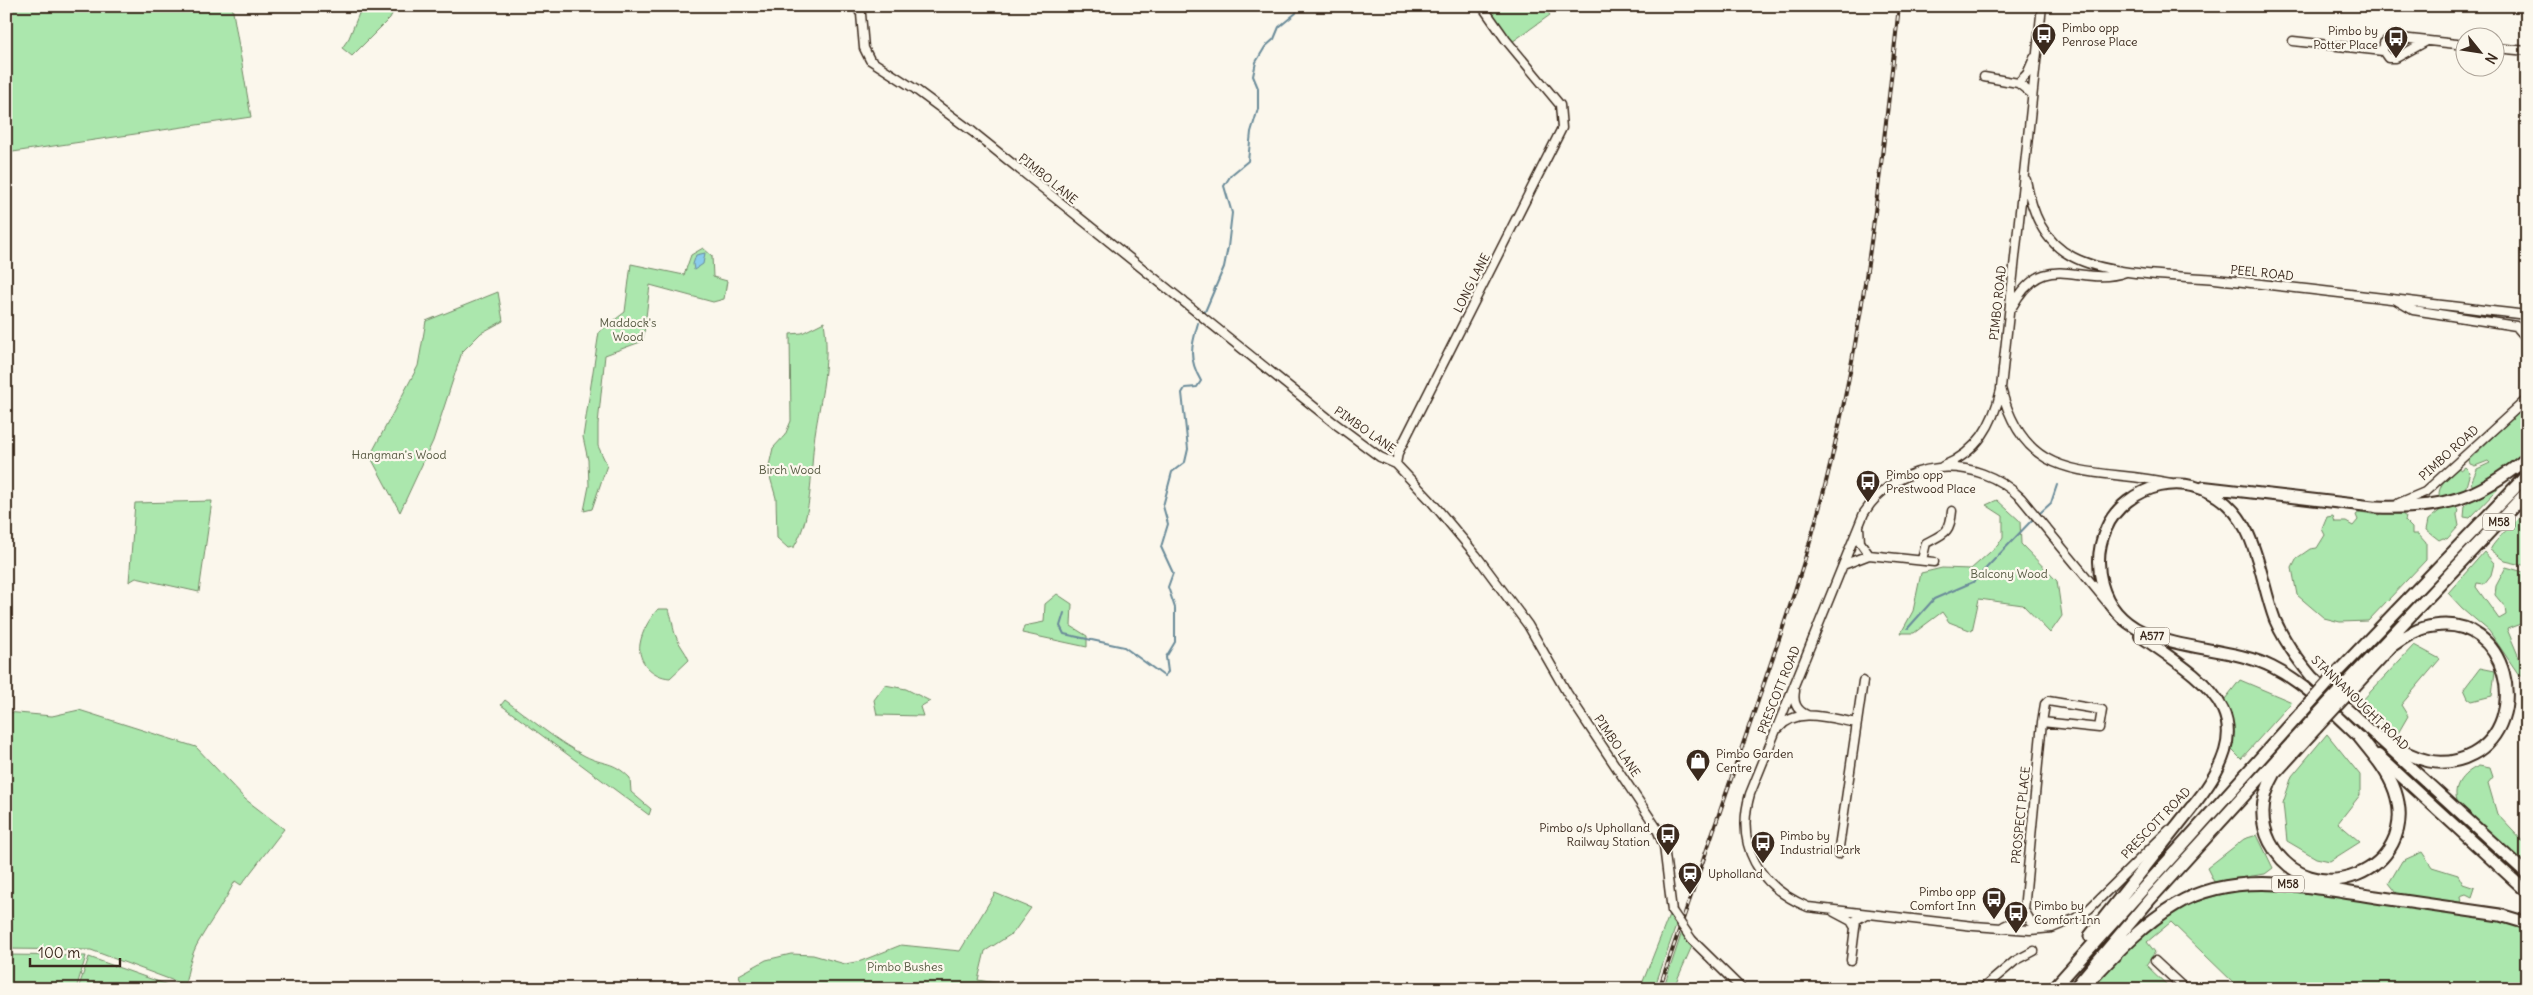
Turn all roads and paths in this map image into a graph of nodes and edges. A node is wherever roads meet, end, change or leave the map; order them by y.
1 (856, 6) edge
2 (1482, 6) edge
3 (2042, 6) edge
4 (2293, 41) dead end
5 (2427, 41) junction
6 (2456, 44) edge
7 (2038, 48) junction
8 (2506, 49) edge
9 (2383, 51) junction
10 (2527, 51) edge
11 (1984, 77) dead end
12 (2018, 83) junction
13 (2032, 94) junction
14 (2025, 171) junction
15 (2128, 271) junction
16 (2393, 298) junction
17 (2010, 311) junction
18 (2527, 315) edge
19 (2527, 339) edge
20 (2001, 388) junction
21 (2527, 399) edge
22 (2527, 458) edge
23 (1396, 464) junction
24 (1941, 466) junction
25 (2527, 475) edge
26 (2173, 483) junction
27 (2198, 486) junction
28 (2527, 492) edge
29 (2377, 507) junction
30 (1952, 511) dead end
31 (1859, 522) junction
32 (2471, 551) junction
33 (1869, 555) junction
34 (1922, 560) junction
35 (1934, 562) dead end
36 (1843, 564) junction
37 (2116, 612) junction
38 (2130, 626) junction
39 (2393, 645) junction
40 (1798, 674) junction
41 (1863, 681) dead end
42 (2349, 686) junction
43 (1809, 716) junction
44 (1857, 722) junction
45 (2042, 722) junction
46 (2313, 726) junction
47 (1774, 734) junction
48 (2378, 737) junction
49 (2360, 738) junction
50 (2275, 773) junction
51 (2192, 807) junction
52 (1838, 854) dead end
53 (2184, 862) junction
54 (2527, 874) edge
55 (2527, 892) edge
56 (1830, 910) junction
57 (2024, 910) junction
58 (1866, 914) junction
59 (2527, 923) edge
60 (1854, 926) junction
61 (2000, 927) junction
62 (2044, 929) junction
63 (2034, 951) dead end
64 (1851, 960) dead end
65 (2155, 961) dead end
66 (2065, 975) junction
67 (1742, 989) edge
68 (1982, 989) edge
69 (2053, 989) edge
70 (2074, 989) edge
71 (2082, 989) edge
72 (2185, 989) edge

1 - 23 street, PIMBO LANE
2 - 23 street, LONG LANE
3 - 7 street, PIMBO ROAD
4 - 9 street
5 - 6 street
5 - 9 street
5 - 9 street
7 - 12 street
7 - 13 street, PIMBO ROAD
8 - 10 street
11 - 12 street
12 - 13 street
13 - 14 street, PIMBO ROAD
14 - 15 street, PEEL ROAD
14 - 17 street, PIMBO ROAD
15 - 16 street, PEEL ROAD
15 - 17 street, PEEL ROAD
16 - 18 street, PEEL ROAD
16 - 19 street, PEEL ROAD
17 - 20 street, PIMBO ROAD
20 - 24 street
20 - 26 street, PIMBO ROAD
21 - 29 street, PIMBO ROAD
22 - 29 highway
23 - 67 street, PIMBO LANE, bridge
24 - 31 street, PRESCOTT ROAD
24 - 37 street, PRESCOTT ROAD
25 - 66 highway, M58, bridge
26 - 27 main road, STANNANOUGHT ROAD / A577
26 - 37 main road, STANNANOUGHT ROAD / A577
27 - 29 main road, PIMBO ROAD / A577
27 - 48 main road, STANNANOUGHT ROAD / A577
28 - 32 highway, M58
30 - 34 street
31 - 33 street
31 - 36 street, PRESCOTT ROAD
32 - 39 highway
32 - 42 highway, M58
33 - 34 street
33 - 36 street
34 - 35 street
36 - 40 street, PRESCOTT ROAD
37 - 38 main road, STANNANOUGHT ROAD / A577
38 - 49 main road, STANNANOUGHT ROAD / A577
38 - 51 main road, PRESCOTT ROAD / A577
39 - 42 highway
39 - 48 highway
40 - 43 street
40 - 47 street, PRESCOTT ROAD
41 - 44 street
42 - 46 highway, M58, bridge
43 - 44 street
43 - 47 street
44 - 52 street
45 - 45 street, PROSPECT PLACE
45 - 57 street, PROSPECT PLACE
46 - 50 highway, M58
46 - 53 highway, M58
47 - 56 street, PRESCOTT ROAD
48 - 54 main road, STANNANOUGHT ROAD / A577
49 - 50 highway
49 - 55 main road, STANNANOUGHT ROAD / A577
50 - 53 highway, M58
51 - 62 street, PRESCOTT ROAD
51 - 66 highway
53 - 70 highway, M58
56 - 58 street, PRESCOTT ROAD
56 - 60 street
57 - 61 street
57 - 62 street
58 - 60 street
58 - 61 street, PRESCOTT ROAD
59 - 71 highway, M58
60 - 64 street
61 - 62 street, PRESCOTT ROAD
63 - 68 street
65 - 72 street
66 - 69 highway, M58

